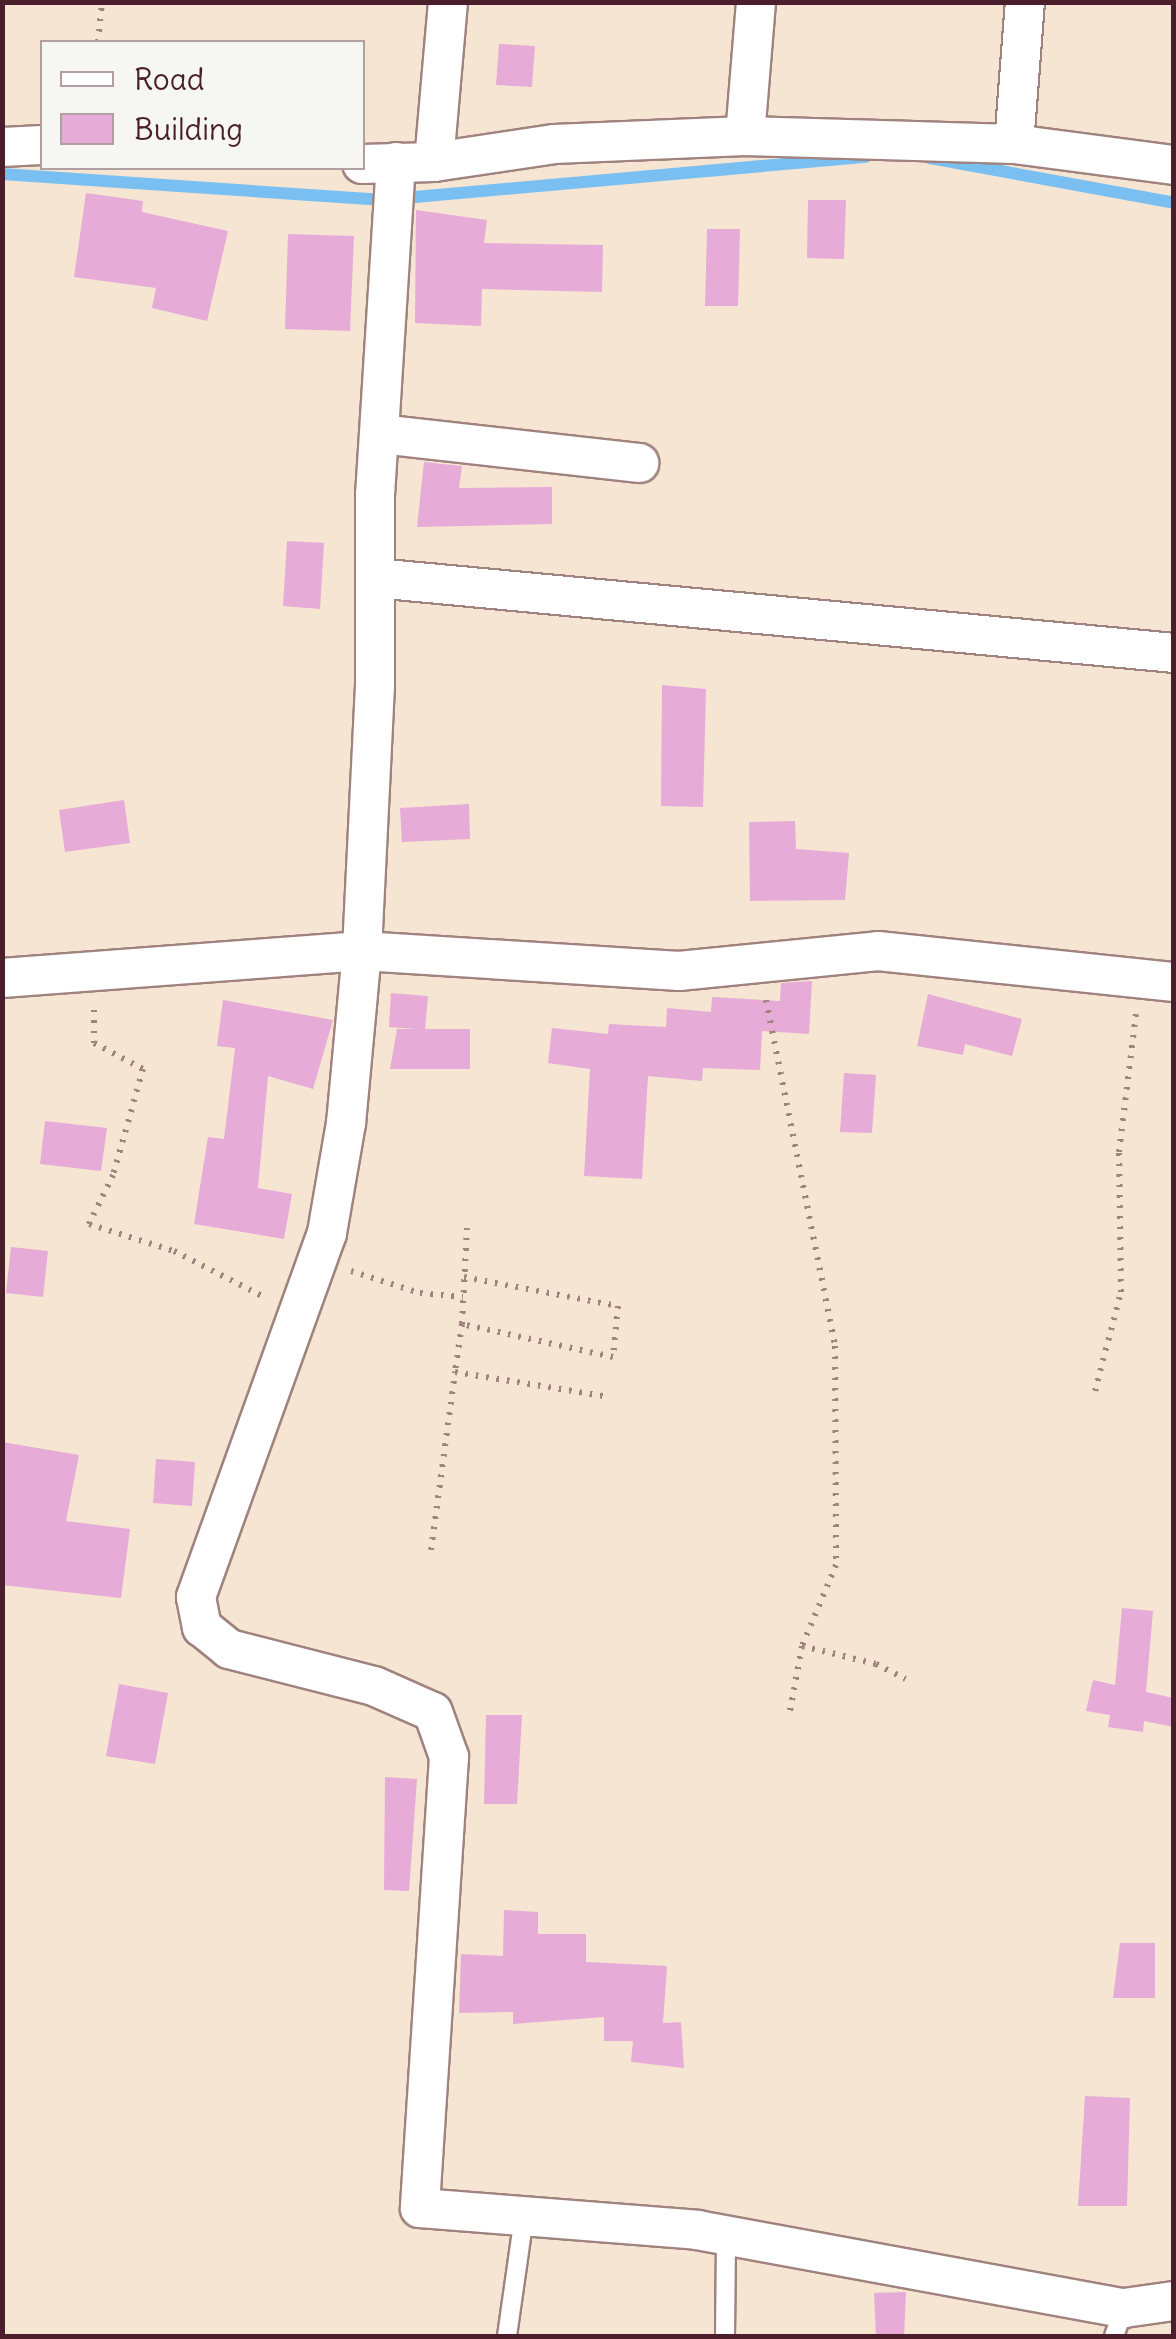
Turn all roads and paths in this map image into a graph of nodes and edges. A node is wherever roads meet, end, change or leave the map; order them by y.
1 (102, 2) edge
2 (448, 2) edge
3 (756, 2) edge
4 (1024, 2) edge
5 (98, 40) edge
6 (745, 136) junction
7 (1014, 144) junction
8 (40, 146) edge
9 (2, 147) edge
10 (434, 162) junction
11 (379, 163) edge
12 (1174, 165) edge
13 (380, 434) junction
14 (639, 462) dead end
15 (376, 578) junction
16 (1174, 652) edge
17 (362, 951) junction
18 (758, 960) junction
19 (94, 969) junction
20 (2, 978) edge
21 (1157, 980) edge
22 (467, 1228) dead end
23 (316, 1260) junction
24 (464, 1277) junction
25 (463, 1297) junction
26 (296, 1314) junction
27 (462, 1324) junction
28 (455, 1372) junction
29 (1095, 1391) dead end
30 (603, 1396) dead end
31 (432, 1550) dead end
32 (802, 1646) junction
33 (905, 1678) dead end
34 (790, 1711) dead end
35 (524, 2216) junction
36 (726, 2234) junction
37 (1174, 2301) edge
38 (1119, 2322) edge
39 (507, 2336) edge
40 (725, 2336) edge

1 - 5 path
2 - 10 street
3 - 6 street
4 - 7 street
6 - 7 street
6 - 10 street
7 - 12 street
8 - 9 street
10 - 11 street
11 - 13 street
13 - 14 street
13 - 15 street
15 - 16 street
15 - 17 street
17 - 18 street
17 - 19 street
17 - 23 street
18 - 21 street
18 - 32 path
19 - 20 street
19 - 26 path
21 - 29 path
22 - 24 path
23 - 25 path
23 - 26 street
24 - 25 path
24 - 27 path
25 - 27 path
26 - 35 street
27 - 28 path
28 - 30 path
28 - 31 path
32 - 33 path
32 - 34 path
35 - 36 street
35 - 39 lane
36 - 38 street
36 - 40 lane
37 - 38 street

